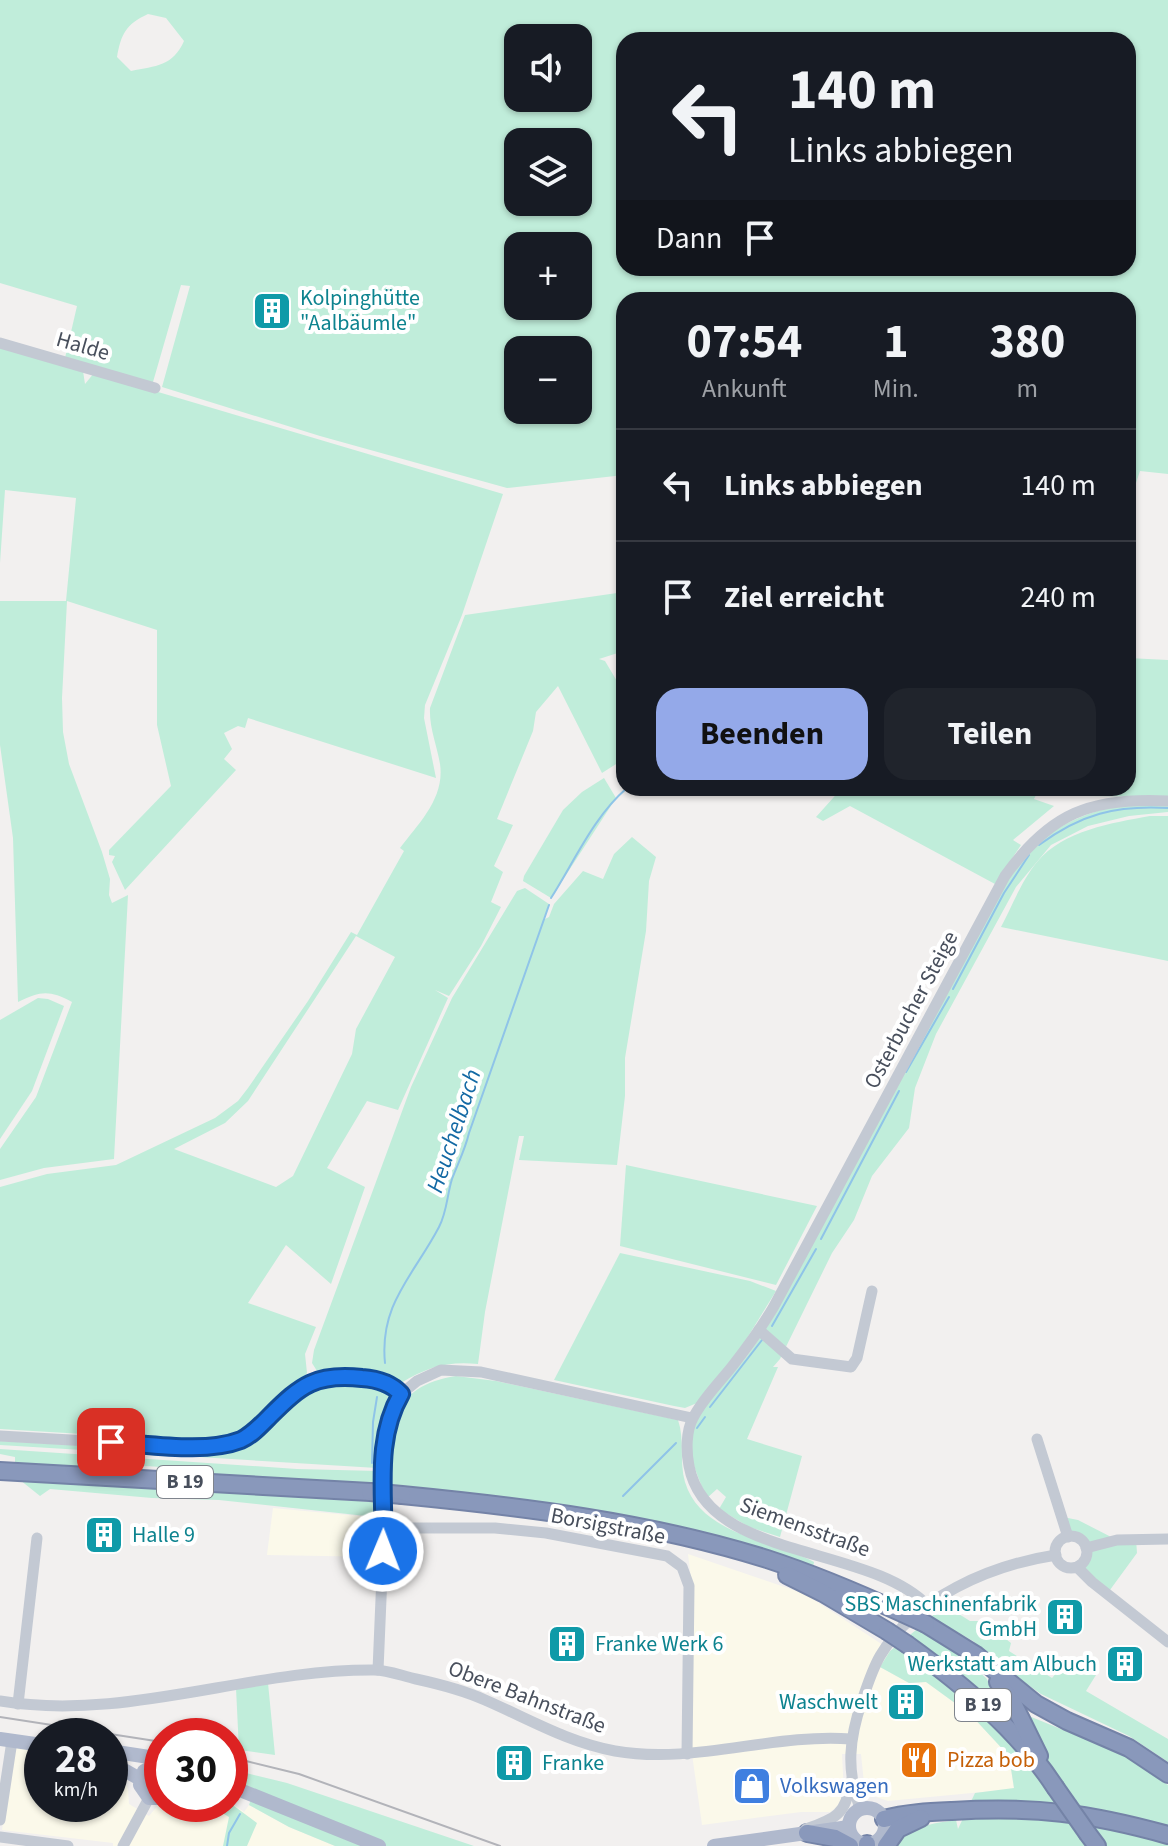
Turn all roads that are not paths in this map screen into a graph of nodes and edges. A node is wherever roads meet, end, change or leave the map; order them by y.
1 (0, 343) edge
2 (155, 388) dead end
3 (1168, 801) edge
4 (872, 1291) dead end
5 (759, 1330) junction
6 (401, 1394) junction
7 (692, 1418) junction
8 (0, 1436) edge
9 (1037, 1439) dead end
10 (0, 1471) edge
11 (384, 1528) junction
12 (1068, 1537) junction
13 (37, 1538) dead end
14 (1168, 1539) edge
15 (708, 1543) junction
16 (1086, 1548) junction
17 (1056, 1555) junction
18 (1077, 1567) junction
19 (928, 1606) junction
20 (1168, 1642) edge
21 (976, 1655) junction
22 (378, 1670) junction
23 (0, 1701) edge
24 (18, 1704) junction
25 (851, 1739) junction
26 (6, 1740) edge
27 (687, 1754) junction
28 (1168, 1774) edge
29 (851, 1777) junction
30 (1051, 1781) junction
31 (248, 1793) edge
32 (248, 1798) edge
33 (860, 1808) junction
34 (288, 1810) junction
35 (944, 1812) junction
36 (144, 1814) edge
37 (884, 1819) junction
38 (0, 1820) edge
39 (849, 1827) junction
40 (807, 1833) junction
41 (786, 1835) junction
42 (1168, 1835) edge
43 (0, 1837) edge
44 (1093, 1840) edge
45 (861, 1845) edge
46 (68, 1846) edge
47 (123, 1846) edge
48 (379, 1846) edge
49 (714, 1846) edge
50 (886, 1846) edge

1 - 2 street, Halde
3 - 5 street, Osterbucher Steige
4 - 5 street
5 - 7 street, Osterbucher Steige
6 - 7 street
6 - 8 street
6 - 11 street
7 - 19 street, Siemensstraße
9 - 12 street
10 - 15 highway, B 19, bridge
11 - 22 street
11 - 27 street, Borsigstraße
12 - 16 street
12 - 17 street
13 - 24 street
14 - 16 street
15 - 21 highway, B 19, bridge
15 - 30 highway, B 19, bridge
16 - 18 street
17 - 18 street
17 - 19 street
18 - 20 street
19 - 25 street
21 - 28 highway, B 19
21 - 30 highway, B 19
22 - 24 street, Obere Bahnstraße
22 - 27 street, Obere Bahnstraße
23 - 24 street, Obere Bahnstraße
25 - 27 street, Obere Bahnstraße
25 - 29 street
26 - 38 street
29 - 33 street
29 - 41 street
30 - 44 highway, B 19, bridge
31 - 34 main road
32 - 34 main road
33 - 37 main road
33 - 39 main road
34 - 48 main road
35 - 37 highway
35 - 42 highway
35 - 50 highway
36 - 47 street
37 - 45 main road
39 - 40 main road
39 - 45 main road
40 - 41 main road
40 - 45 highway
41 - 49 main road
43 - 46 street

